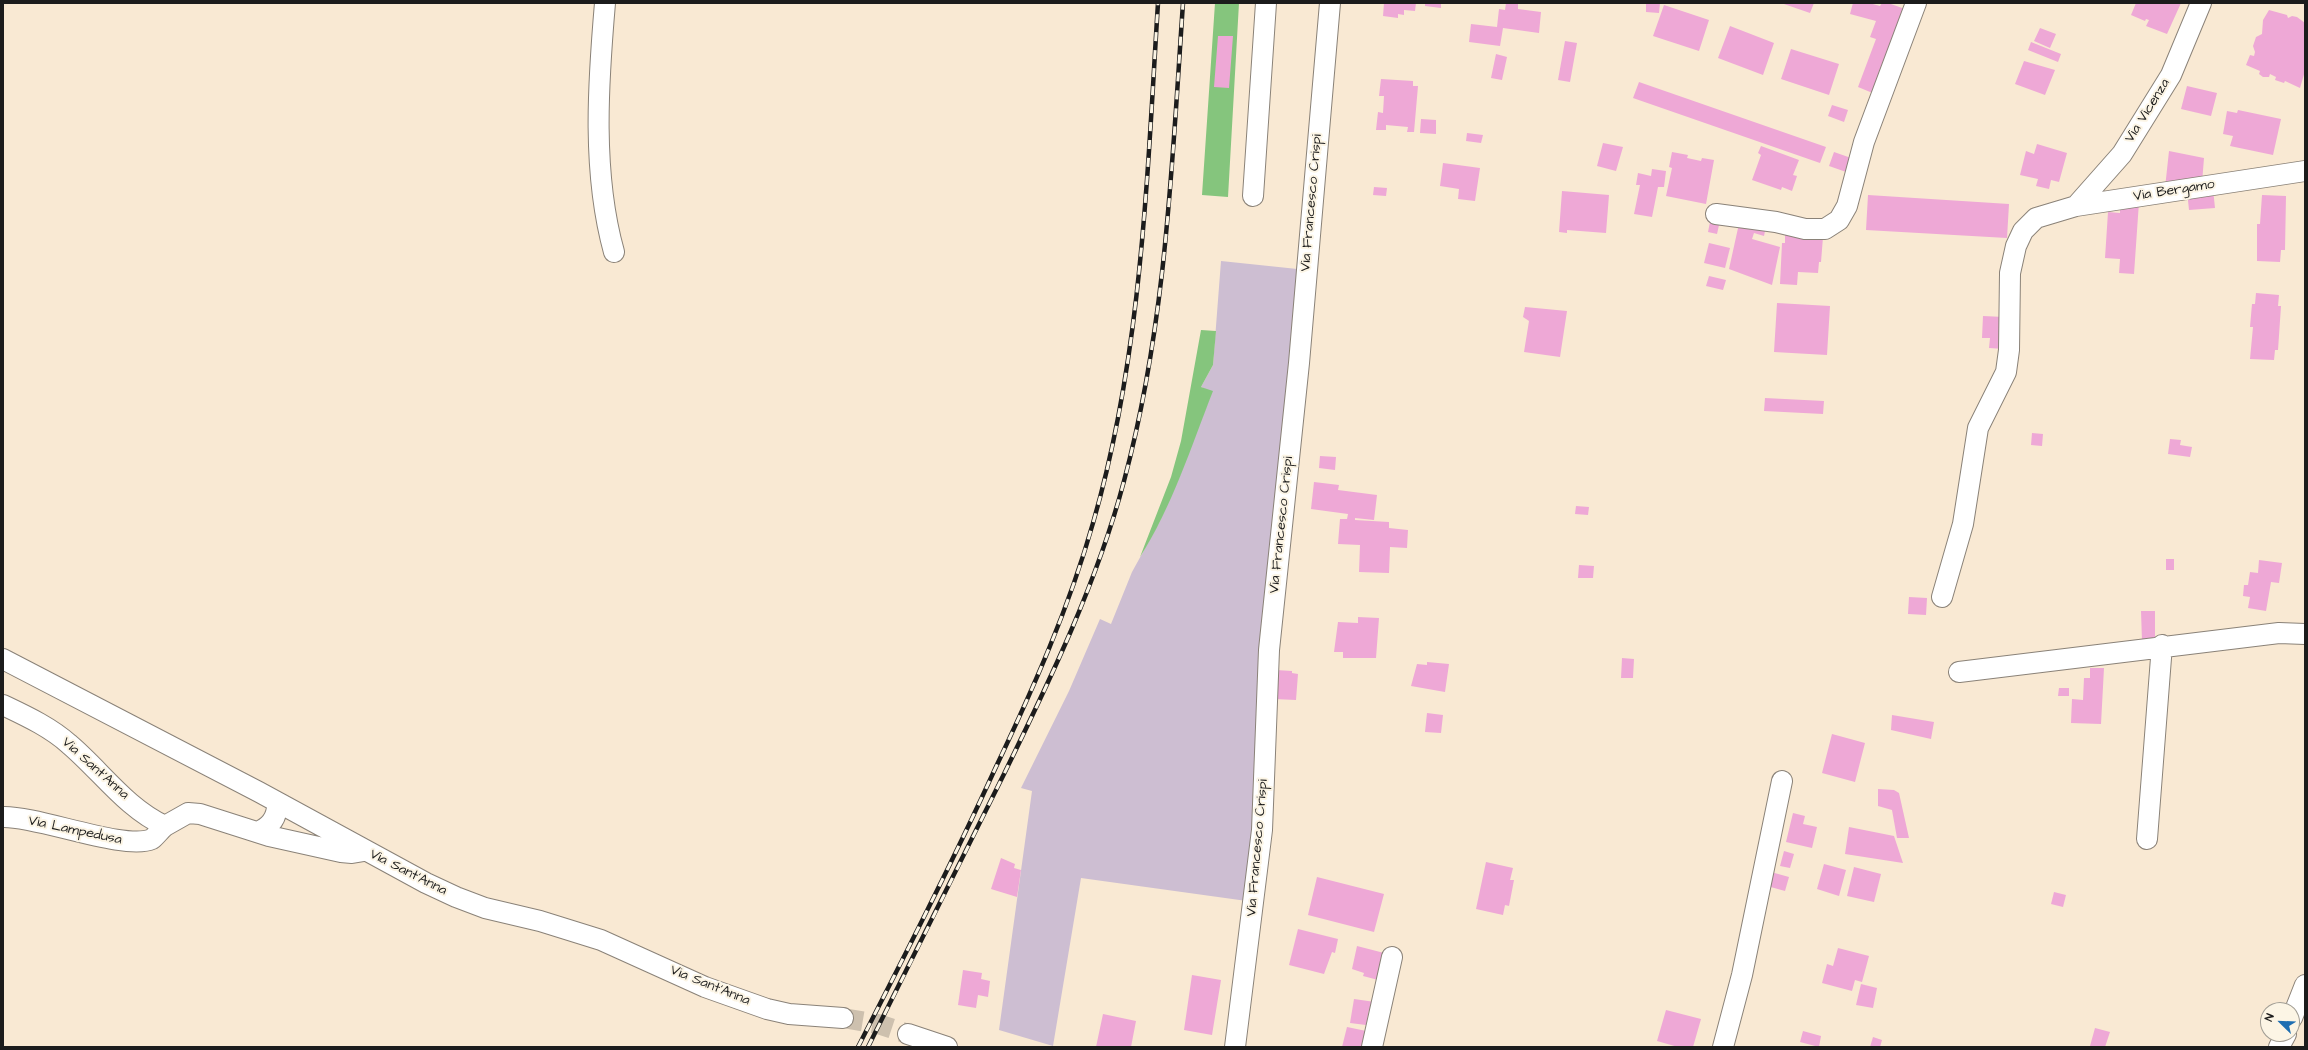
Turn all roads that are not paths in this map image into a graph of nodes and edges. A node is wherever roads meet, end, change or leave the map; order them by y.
1 (605, 3) edge
2 (1266, 3) edge
3 (1330, 3) edge
4 (1916, 3) edge
5 (2201, 3) edge
6 (2305, 171) edge
7 (1253, 196) dead end
8 (2076, 206) junction
9 (1716, 214) dead end
10 (614, 252) dead end
11 (1942, 597) dead end
12 (2305, 634) edge
13 (2162, 645) junction
14 (3, 659) edge
15 (1959, 672) dead end
16 (3, 705) edge
17 (1782, 781) dead end
18 (277, 802) junction
19 (3, 817) edge
20 (165, 826) junction
21 (257, 832) junction
22 (2147, 839) dead end
23 (366, 851) junction
24 (1392, 957) dead end
25 (2305, 985) edge
26 (2298, 1002) edge
27 (843, 1018) tunnel mouth
28 (908, 1034) tunnel mouth
29 (947, 1047) edge
30 (1235, 1047) edge
31 (1372, 1047) edge
32 (1723, 1047) edge

1 - 10 street
2 - 7 street
3 - 30 street, Via Francesco Crispi
4 - 9 street
5 - 8 street, Via Vicenza
6 - 8 street, Via Bergamo
8 - 11 street, Via Bergamo
12 - 13 street
13 - 15 street
13 - 22 street
14 - 18 street
16 - 20 street, Via Sant'Anna
17 - 32 street
18 - 21 street
18 - 23 street
19 - 20 street, Via Lampedusa
20 - 21 street, Via Sant'Anna
21 - 23 street, Via Sant'Anna
23 - 27 street, Via Sant'Anna
24 - 31 street
25 - 26 street
28 - 29 street

